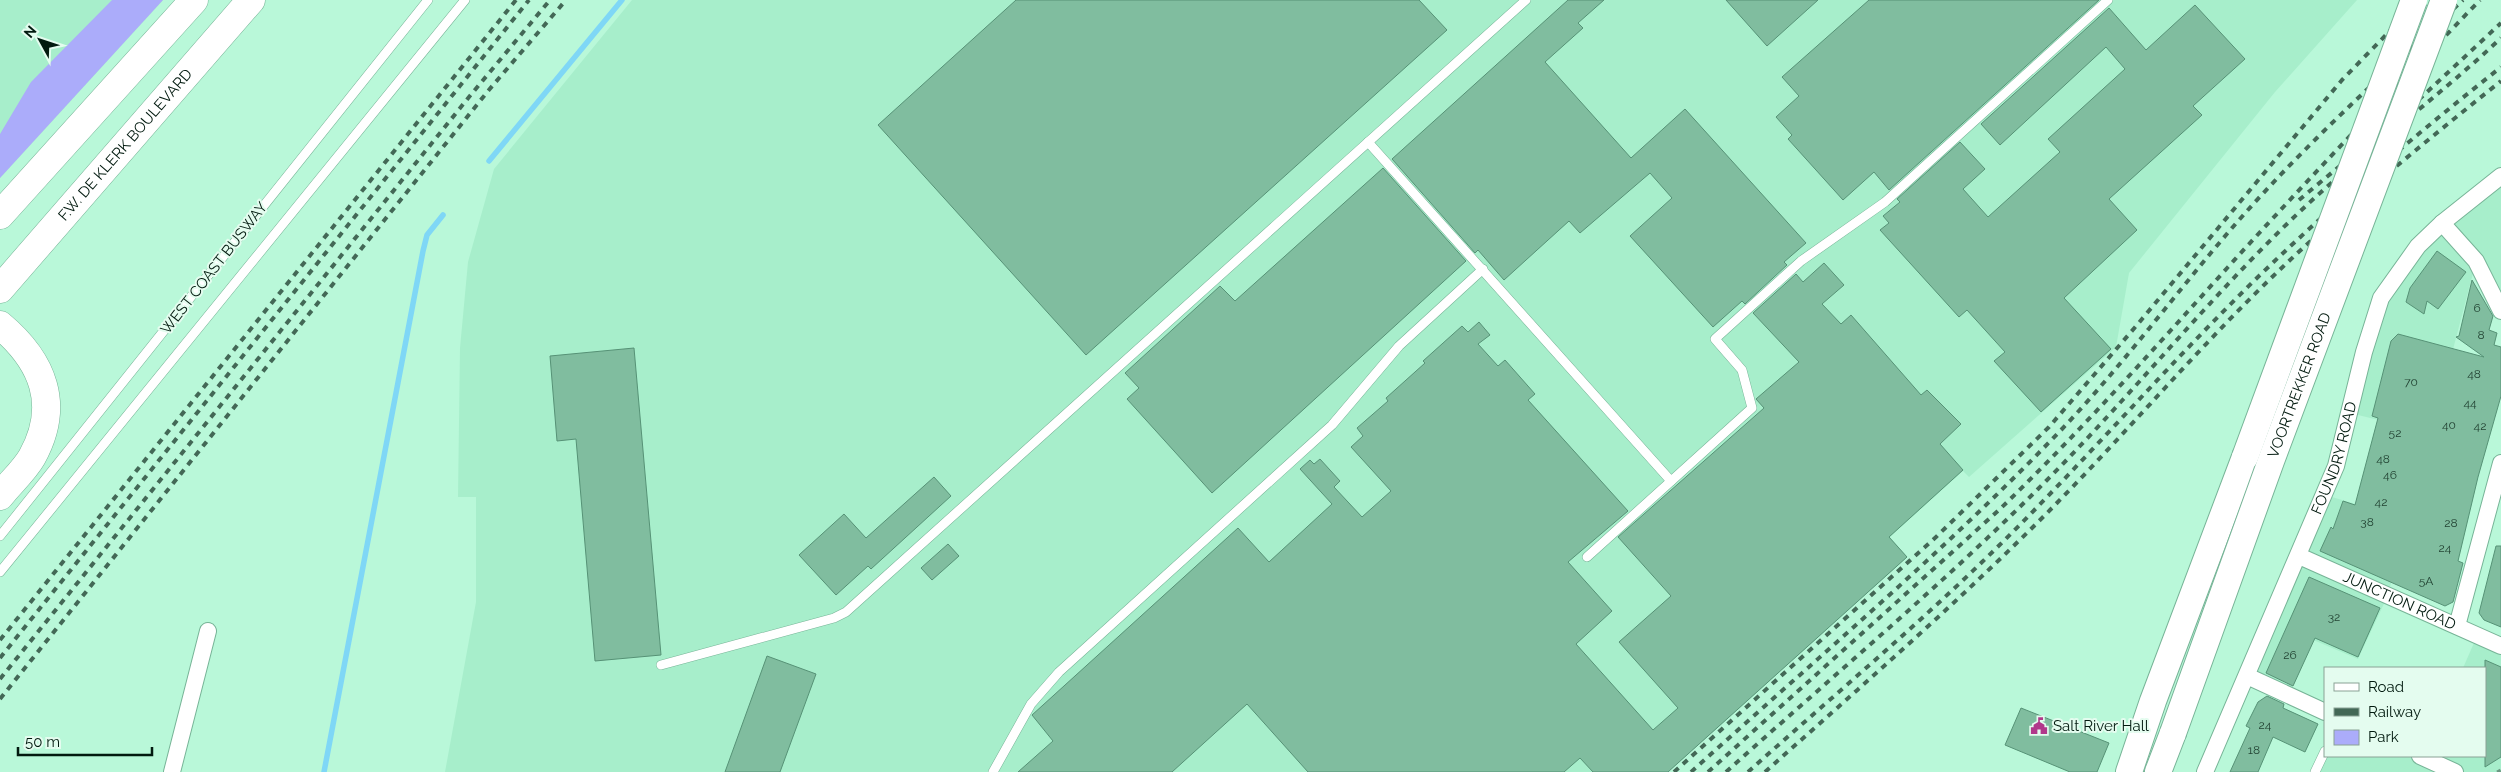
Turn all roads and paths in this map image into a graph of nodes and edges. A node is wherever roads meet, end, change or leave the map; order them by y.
1 (194, 0) edge
2 (251, 0) edge
3 (428, 0) edge
4 (465, 0) edge
5 (2108, 0) edge
6 (2414, 0) edge
7 (2444, 0) edge
8 (1523, 1) edge
9 (1368, 142) junction
10 (2501, 176) edge
11 (0, 214) edge
12 (2442, 223) junction
13 (1483, 269) junction
14 (0, 289) edge
15 (2501, 311) edge
16 (7, 339) edge
17 (2501, 463) edge
18 (0, 479) edge
19 (1671, 481) junction
20 (0, 496) edge
21 (0, 536) edge
22 (2299, 556) junction
23 (1587, 557) dead end
24 (0, 572) edge
25 (2457, 626) junction
26 (208, 631) dead end
27 (2501, 646) edge
28 (661, 665) dead end
29 (2246, 676) junction
30 (2324, 712) edge
31 (2324, 754) edge
32 (2422, 757) edge
33 (2501, 770) edge
34 (172, 772) edge
35 (993, 772) edge
36 (2129, 772) edge
37 (2158, 772) edge
38 (2205, 772) edge
39 (2315, 772) edge
40 (2455, 772) edge
41 (2497, 772) edge

1 - 11 highway
2 - 14 highway, F.W. DE KLERK BOULEVARD
3 - 21 lane, WEST COAST BUSWAY
4 - 24 lane
5 - 19 lane
6 - 36 main road, VOORTREKKER ROAD, bridge
7 - 37 main road, VOORTREKKER ROAD, bridge
8 - 9 lane
9 - 13 lane
9 - 28 lane
10 - 12 street, FOUNDRY ROAD
12 - 15 street
12 - 22 street, FOUNDRY ROAD
13 - 19 lane
13 - 35 lane
16 - 18 highway
16 - 20 highway
17 - 25 street
19 - 23 lane
22 - 25 street, JUNCTION ROAD
22 - 29 street, FOUNDRY ROAD
25 - 27 street, JUNCTION ROAD
26 - 34 street
29 - 30 street
29 - 38 street, FOUNDRY ROAD
31 - 39 lane
32 - 40 street
33 - 41 path

